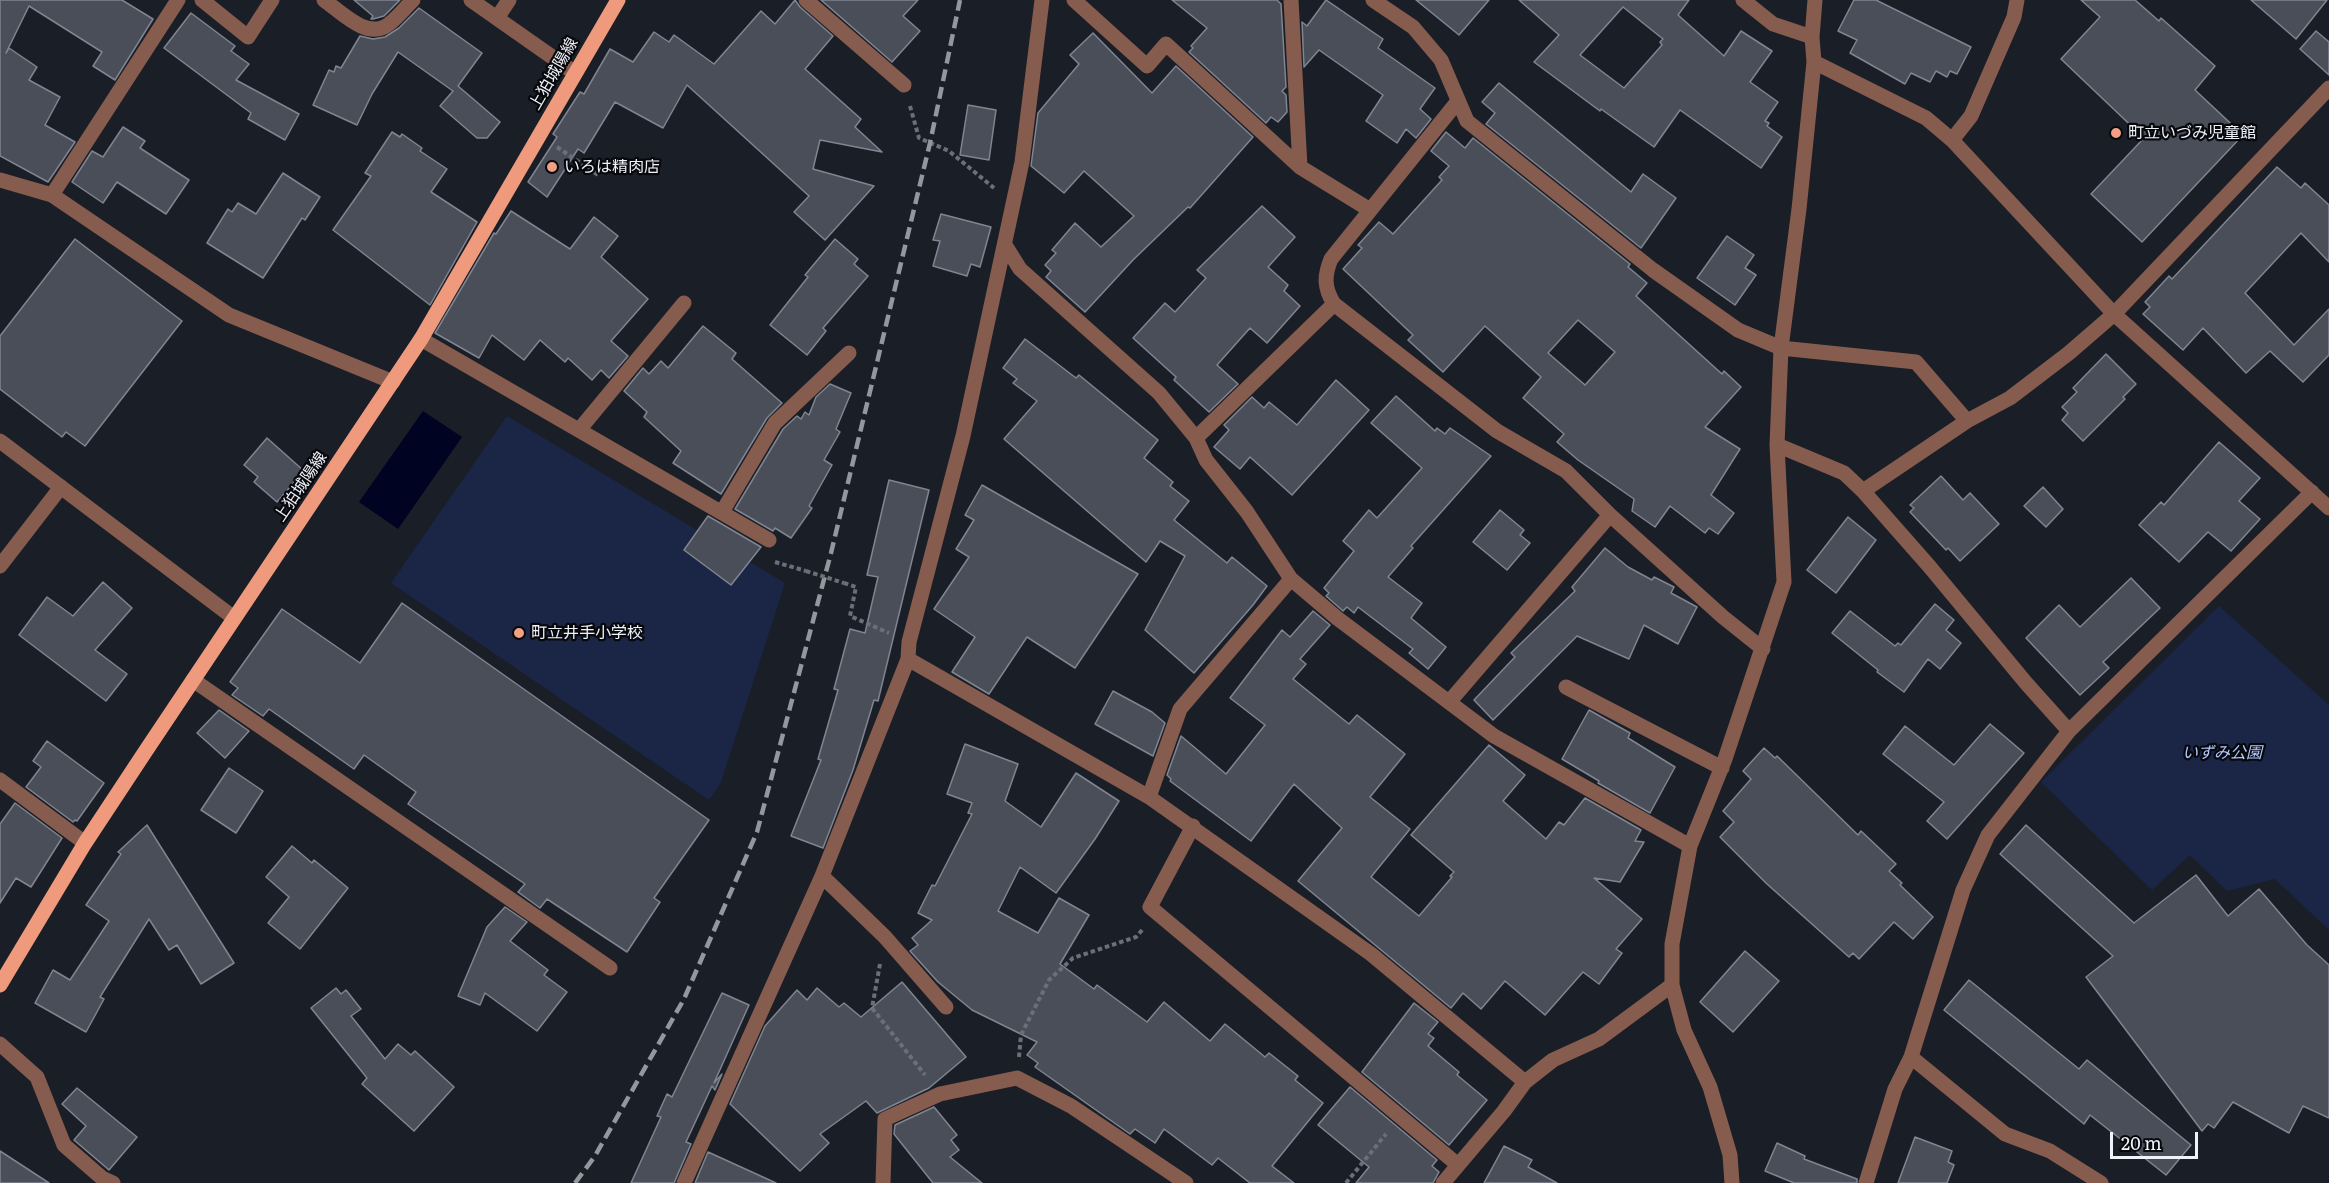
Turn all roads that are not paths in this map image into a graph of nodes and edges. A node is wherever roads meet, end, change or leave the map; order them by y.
1 (178, 0) edge
2 (202, 0) edge
3 (272, 0) edge
4 (324, 0) edge
5 (413, 0) edge
6 (471, 0) edge
7 (508, 0) edge
8 (618, 0) edge
9 (806, 0) edge
10 (1042, 0) edge
11 (1074, 0) edge
12 (1291, 0) edge
13 (1373, 0) edge
14 (1743, 0) edge
15 (1815, 0) edge
16 (2017, 0) edge
17 (498, 18) junction
18 (1812, 37) junction
19 (1814, 62) junction
20 (575, 73) junction
21 (904, 85) road end
22 (2329, 88) edge
23 (1458, 101) junction
24 (1952, 140) junction
25 (1300, 167) junction
26 (0, 180) edge
27 (52, 195) junction
28 (1370, 210) junction
29 (1005, 244) junction
30 (684, 303) dead end
31 (1334, 304) junction
32 (2114, 314) junction
33 (421, 339) junction
34 (1781, 348) junction
35 (849, 353) dead end
36 (393, 382) junction
37 (1966, 421) junction
38 (579, 430) junction
39 (1196, 438) junction
40 (0, 441) edge
41 (1777, 445) junction
42 (61, 487) junction
43 (1863, 491) junction
44 (2312, 492) junction
45 (2329, 508) edge
46 (722, 512) junction
47 (1610, 515) junction
48 (769, 540) dead end
49 (0, 566) edge
50 (1291, 579) junction
51 (234, 618) junction
52 (1763, 649) junction
53 (908, 659) junction
54 (193, 680) junction
55 (1566, 687) dead end
56 (1450, 701) junction
57 (2069, 731) junction
58 (1722, 768) junction
59 (0, 780) edge
60 (1149, 797) junction
61 (1193, 826) junction
62 (85, 843) junction
63 (1690, 846) junction
64 (822, 876) junction
65 (610, 969) dead end
66 (0, 985) edge
67 (1672, 985) junction
68 (946, 1007) dead end
69 (0, 1044) edge
70 (1911, 1057) junction
71 (1525, 1082) junction
72 (1458, 1165) junction
73 (112, 1183) edge
74 (684, 1183) edge
75 (883, 1183) edge
76 (1186, 1183) edge
77 (1443, 1183) edge
78 (1732, 1183) edge
79 (1866, 1183) edge
80 (2102, 1183) edge

1 - 27 street
2 - 3 street
4 - 5 street
6 - 17 street
7 - 17 street
8 - 20 main road, 上狛城陽線
9 - 21 street
10 - 29 street
11 - 25 street
12 - 25 street
13 - 23 street
14 - 18 street
15 - 18 street
16 - 24 street
17 - 20 street
18 - 19 street
19 - 24 street
19 - 34 street
20 - 33 main road, 上狛城陽線
22 - 32 street
23 - 28 street
23 - 34 street
24 - 32 street
25 - 28 street
26 - 27 street
27 - 36 street
28 - 31 street
29 - 39 street
29 - 53 street
30 - 38 street
31 - 39 street
31 - 47 street
32 - 37 street
32 - 44 street
33 - 36 main road, 上狛城陽線
33 - 38 street
34 - 37 street
34 - 41 street
35 - 46 street
36 - 51 main road, 上狛城陽線
37 - 43 street
38 - 46 street
39 - 50 street
40 - 42 street
41 - 43 street
41 - 52 street
42 - 49 street
42 - 51 street
43 - 57 street
44 - 45 street
44 - 57 street
46 - 48 street
47 - 52 street
47 - 56 street
50 - 56 street
50 - 60 street
51 - 54 main road, 上狛城陽線
52 - 58 street
53 - 60 street
53 - 64 street
54 - 62 main road, 上狛城陽線
54 - 65 street
55 - 58 street
56 - 63 street
57 - 70 street
58 - 63 street
59 - 62 street
60 - 61 street
61 - 71 street
61 - 72 street
62 - 66 main road, 上狛城陽線
63 - 67 street
64 - 68 street
64 - 74 street
67 - 71 street
67 - 78 street
69 - 73 street
70 - 79 street
70 - 80 street
71 - 72 street
72 - 77 street
75 - 76 street

